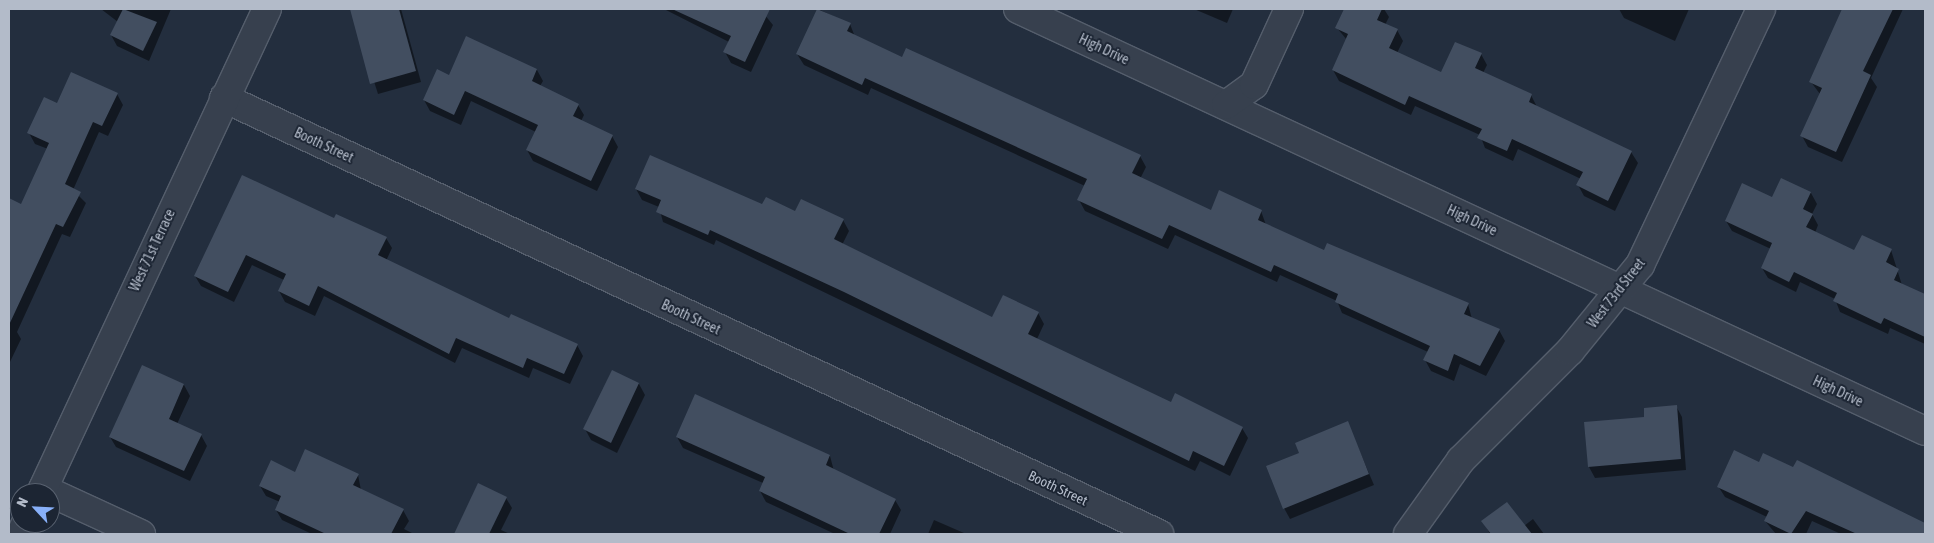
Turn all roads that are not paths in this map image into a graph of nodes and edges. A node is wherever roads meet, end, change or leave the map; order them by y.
1 (267, 9) edge
2 (1018, 9) edge
3 (1289, 9) edge
4 (1761, 9) edge
5 (224, 98) junction
6 (1226, 105) junction
7 (1620, 290) junction
8 (1925, 431) edge
9 (46, 483) edge
10 (60, 499) edge
11 (141, 534) edge
12 (1159, 534) edge
13 (1408, 534) edge

1 - 5 street, West 71st Terrace
2 - 6 street, High Drive
3 - 6 street
4 - 7 street, West 73rd Street
5 - 9 street, West 71st Terrace
5 - 12 street, Booth Street
6 - 7 street, High Drive
7 - 8 street, High Drive
7 - 13 street, West 73rd Street
10 - 11 street

